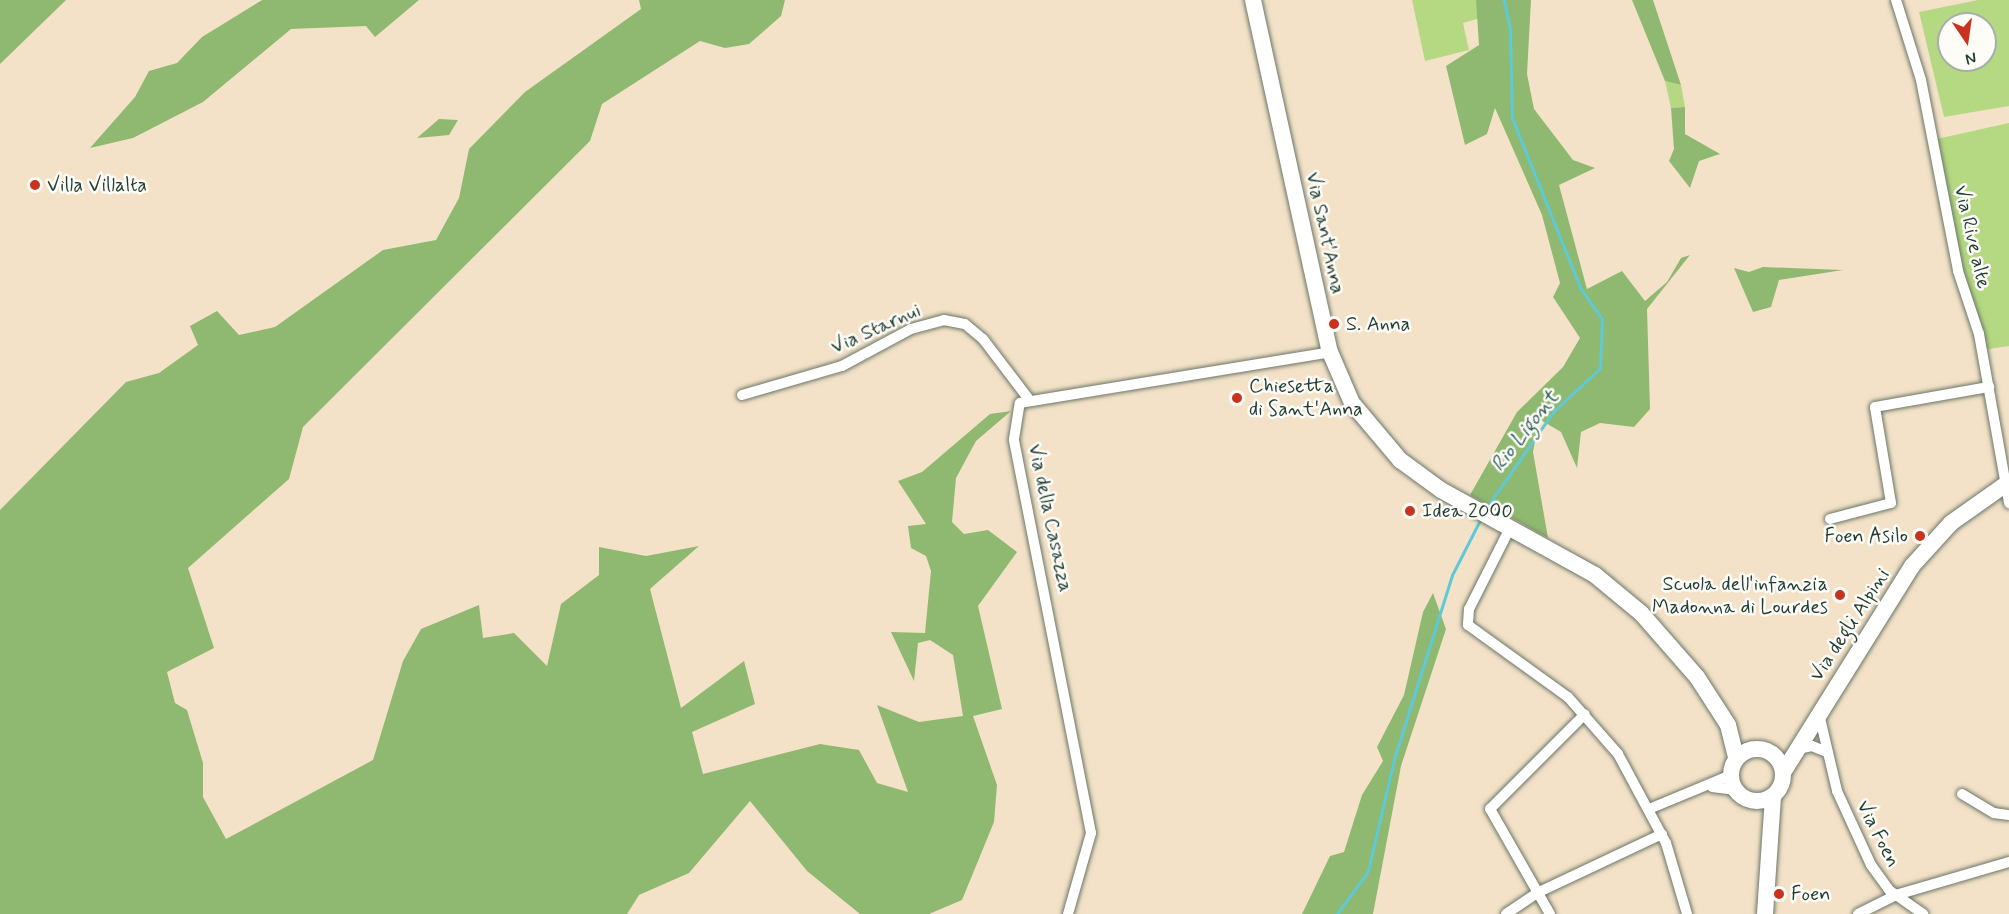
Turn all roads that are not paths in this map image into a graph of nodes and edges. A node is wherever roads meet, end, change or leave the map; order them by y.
1 (1253, 0) edge
2 (1896, 0) edge
3 (1330, 352) junction
4 (1989, 387) junction
5 (742, 394) dead end
6 (1028, 398) junction
7 (2008, 482) edge
8 (2009, 503) edge
9 (1830, 519) dead end
10 (1510, 528) junction
11 (1585, 714) junction
12 (1816, 719) junction
13 (1728, 725) junction
14 (1755, 748) junction
15 (1798, 748) junction
16 (1772, 752) junction
17 (1827, 752) junction
18 (1736, 758) junction
19 (1784, 771) junction
20 (1733, 783) junction
21 (1712, 787) junction
22 (1962, 794) dead end
23 (1773, 796) junction
24 (1756, 801) junction
25 (1649, 809) junction
26 (2009, 815) edge
27 (1767, 830) junction
28 (1662, 834) junction
29 (2009, 862) edge
30 (1539, 892) junction
31 (1896, 895) junction
32 (1068, 914) edge
33 (1506, 914) edge
34 (1550, 914) edge
35 (1687, 914) edge
36 (1765, 914) edge
37 (1858, 914) edge
38 (1923, 914) edge

1 - 3 main road, Via Sant'Anna
2 - 4 street, Via Rive alte
3 - 6 street
3 - 10 main road, Via Sant'Anna
4 - 7 street, Via Rive alte
4 - 9 street
5 - 6 street, Via Starnui
6 - 32 street, Via della Casazza
7 - 8 street, Via Rive alte
7 - 12 main road, Via degli Alpini
10 - 11 street
10 - 13 main road, Via Sant'Anna
11 - 25 street
11 - 30 street
12 - 15 main road, Via degli Alpini
12 - 16 main road, Via degli Alpini
12 - 17 street, Via Foen
13 - 14 main road, Via Sant'Anna
13 - 18 main road, Via Sant'Anna
14 - 16 main road
14 - 18 main road
15 - 17 street
15 - 19 main road, Via degli Alpini
16 - 19 main road
17 - 31 street, Via Foen
18 - 20 main road
19 - 23 main road
20 - 21 street
20 - 21 street
20 - 24 main road
21 - 25 street
22 - 26 street
23 - 24 main road
23 - 27 main road
24 - 27 main road
25 - 28 street
27 - 36 main road
28 - 30 street
28 - 35 street
29 - 31 street
30 - 33 street
30 - 34 street
31 - 37 street
31 - 38 street, Via Foen

